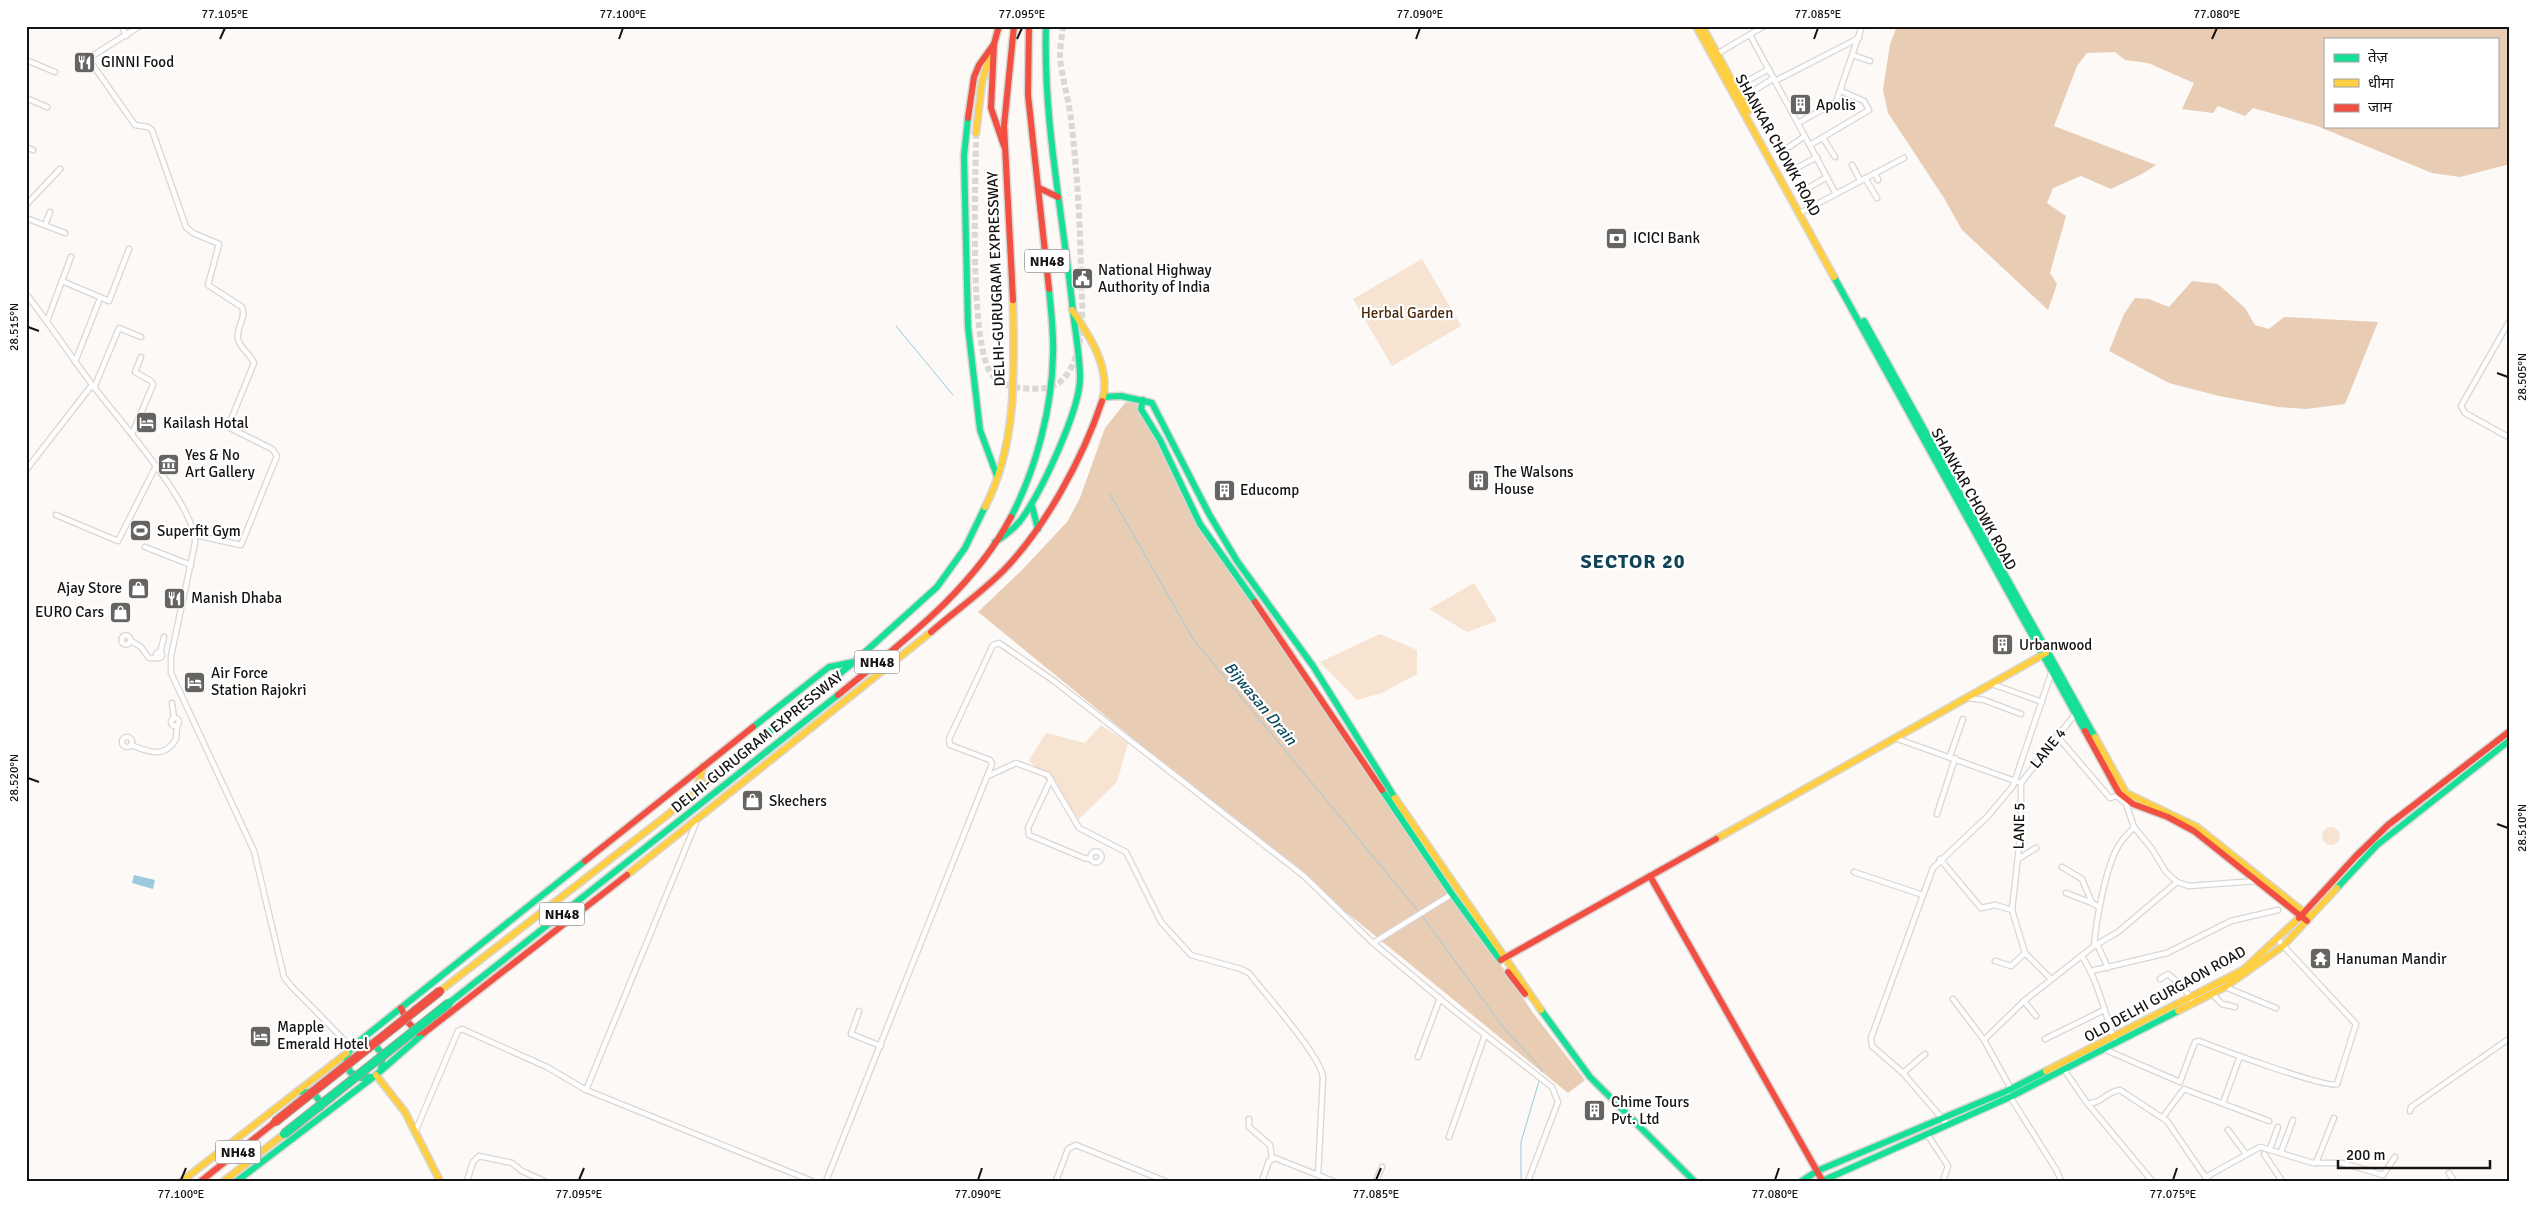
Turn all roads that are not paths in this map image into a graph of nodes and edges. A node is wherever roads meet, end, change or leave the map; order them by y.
1 (122, 26) edge
2 (140, 26) edge
3 (999, 26) edge
4 (1014, 26) edge
5 (1029, 26) edge
6 (1046, 26) edge
7 (1696, 26) edge
8 (1702, 26) edge
9 (1862, 26) edge
10 (1762, 27) edge
11 (1750, 35) junction
12 (126, 36) junction
13 (1859, 38) junction
14 (994, 44) junction
15 (1717, 54) junction
16 (1853, 55) junction
17 (26, 60) edge
18 (1870, 61) dead end
19 (1769, 69) junction
20 (55, 72) dead end
21 (1749, 80) dead end
22 (1774, 80) junction
23 (1755, 90) dead end
24 (1841, 91) junction
25 (26, 98) edge
26 (47, 107) dead end
27 (1798, 123) junction
28 (976, 133) tunnel mouth
29 (1805, 136) junction
30 (1823, 138) junction
31 (1810, 145) junction
32 (26, 147) edge
33 (1789, 147) dead end
34 (1005, 148) junction
35 (33, 150) dead end
36 (1817, 157) junction
37 (1834, 157) dead end
38 (1904, 158) dead end
39 (1852, 165) dead end
40 (60, 169) dead end
41 (1795, 169) dead end
42 (1875, 173) junction
43 (1828, 177) junction
44 (1862, 179) junction
45 (1878, 180) dead end
46 (1038, 188) junction
47 (1805, 190) dead end
48 (1836, 194) junction
49 (1058, 197) junction
50 (1877, 198) dead end
51 (26, 205) edge
52 (50, 212) dead end
53 (1801, 212) junction
54 (26, 218) edge
55 (45, 225) junction
56 (65, 233) dead end
57 (129, 249) dead end
58 (71, 257) dead end
59 (62, 281) junction
60 (26, 294) edge
61 (99, 301) dead end
62 (1072, 310) junction
63 (2510, 320) edge
64 (47, 321) junction
65 (141, 337) dead end
66 (141, 357) dead end
67 (75, 362) junction
68 (93, 386) junction
69 (1103, 397) junction
70 (1143, 400) junction
71 (132, 434) junction
72 (2510, 438) edge
73 (156, 466) junction
74 (26, 470) edge
75 (997, 476) junction
76 (1032, 506) junction
77 (56, 515) dead end
78 (1038, 529) junction
79 (196, 535) junction
80 (995, 543) junction
81 (145, 547) dead end
82 (192, 565) junction
83 (164, 638) dead end
84 (130, 641) dead end
85 (2046, 652) junction
86 (159, 656) junction
87 (854, 662) junction
88 (170, 665) junction
89 (2053, 669) junction
90 (1990, 684) junction
91 (1966, 698) junction
92 (2042, 702) junction
93 (172, 703) dead end
94 (189, 714) junction
95 (2021, 714) dead end
96 (2076, 714) junction
97 (1963, 719) dead end
98 (177, 721) junction
99 (2510, 730) edge
100 (2057, 736) junction
101 (1895, 738) junction
102 (2510, 740) edge
103 (131, 745) dead end
104 (1950, 756) junction
105 (1955, 758) junction
106 (703, 766) junction
107 (988, 776) junction
108 (1051, 779) junction
109 (2019, 782) junction
110 (698, 789) junction
111 (1937, 814) dead end
112 (697, 821) junction
113 (2134, 827) junction
114 (2387, 832) junction
115 (2036, 848) dead end
116 (1090, 859) dead end
117 (1940, 859) junction
118 (2018, 859) junction
119 (2062, 867) dead end
120 (1854, 872) dead end
121 (1650, 876) junction
122 (2261, 879) junction
123 (2177, 882) junction
124 (2066, 893) dead end
125 (1452, 894) junction
126 (1923, 895) junction
127 (2092, 903) junction
128 (2099, 907) junction
129 (2012, 910) junction
130 (2278, 910) dead end
131 (2305, 916) junction
132 (1373, 943) junction
133 (2280, 943) junction
134 (2096, 945) junction
135 (2025, 953) junction
136 (2082, 956) junction
137 (1502, 959) junction
138 (1995, 961) dead end
139 (2108, 968) junction
140 (2092, 971) junction
141 (2051, 979) junction
142 (2160, 979) dead end
143 (2226, 988) junction
144 (2214, 993) junction
145 (1440, 998) junction
146 (1953, 999) dead end
147 (2024, 1001) junction
148 (2192, 1001) junction
149 (2236, 1007) dead end
150 (402, 1008) junction
151 (2276, 1008) dead end
152 (2104, 1010) junction
153 (859, 1011) dead end
154 (2036, 1016) dead end
155 (425, 1032) junction
156 (1485, 1035) junction
157 (2510, 1038) edge
158 (2044, 1039) dead end
159 (1984, 1040) junction
160 (2116, 1041) junction
161 (881, 1046) junction
162 (352, 1048) junction
163 (2106, 1050) junction
164 (1925, 1054) dead end
165 (2240, 1056) junction
166 (1418, 1057) dead end
167 (2065, 1070) junction
168 (1903, 1073) junction
169 (376, 1074) junction
170 (586, 1090) junction
171 (297, 1092) junction
172 (2009, 1093) junction
173 (2087, 1103) junction
174 (2223, 1103) junction
175 (2410, 1111) dead end
176 (2163, 1117) junction
177 (2334, 1118) dead end
178 (316, 1119) junction
179 (1249, 1119) dead end
180 (2293, 1120) dead end
181 (1945, 1121) junction
182 (2270, 1121) dead end
183 (2278, 1127) dead end
184 (416, 1130) junction
185 (2228, 1130) dead end
186 (1927, 1134) junction
187 (1449, 1137) dead end
188 (2270, 1149) junction
189 (2281, 1152) junction
190 (2246, 1154) junction
191 (2264, 1154) dead end
192 (2395, 1157) dead end
193 (1272, 1158) junction
194 (2316, 1163) junction
195 (1382, 1167) dead end
196 (1817, 1171) junction
197 (2449, 1173) dead end
198 (2385, 1174) junction
199 (1318, 1175) junction
200 (2207, 1179) edge
201 (182, 1181) edge
202 (201, 1181) edge
203 (224, 1181) edge
204 (238, 1181) edge
205 (440, 1181) edge
206 (467, 1181) edge
207 (544, 1181) edge
208 (812, 1181) edge
209 (826, 1181) edge
210 (1056, 1181) edge
211 (1165, 1181) edge
212 (1262, 1181) edge
213 (1332, 1181) edge
214 (1376, 1181) edge
215 (1528, 1181) edge
216 (1688, 1181) edge
217 (1694, 1181) edge
218 (1802, 1181) edge
219 (1822, 1181) edge
220 (1942, 1181) edge
221 (2061, 1181) edge
222 (2152, 1181) edge
223 (2282, 1181) edge
224 (2380, 1181) edge
225 (2454, 1181) edge

1 - 12 street
2 - 12 street
3 - 14 main road
4 - 34 main road, DELHI-GURUGRAM EXPRESSWAY / NH48
5 - 46 main road, DELHI-GURUGRAM EXPRESSWAY / NH48
6 - 49 main road
7 - 53 main road, SHANKAR CHOWK ROAD
8 - 15 main road, SHANKAR CHOWK ROAD
9 - 13 street
10 - 11 street
11 - 15 street
11 - 19 street
12 - 79 street
13 - 16 street
13 - 22 street
14 - 28 main road
14 - 34 main road
14 - 75 main road
15 - 53 main road, SHANKAR CHOWK ROAD
16 - 18 street
16 - 24 street
17 - 20 street
19 - 21 street
19 - 22 street
22 - 23 street
22 - 27 street
24 - 27 street
24 - 30 street
25 - 26 street
27 - 29 street
29 - 31 street
29 - 33 street
30 - 31 street
30 - 37 street
31 - 36 street
32 - 35 street
34 - 75 main road, DELHI-GURUGRAM EXPRESSWAY / NH48
36 - 41 street
36 - 43 street
38 - 42 street
39 - 44 street
40 - 51 street
42 - 44 street
42 - 45 street
43 - 47 street
43 - 48 street
44 - 48 street
44 - 50 street
46 - 49 main road
46 - 80 main road, DELHI-GURUGRAM EXPRESSWAY / NH48
48 - 53 street
49 - 62 main road
52 - 55 street
53 - 85 main road, SHANKAR CHOWK ROAD
54 - 55 street
55 - 56 street
57 - 59 street
58 - 59 street
59 - 64 street
60 - 64 street
61 - 67 street
62 - 69 main road
62 - 76 main road
63 - 72 street
64 - 67 street
65 - 68 street
66 - 71 street
67 - 68 street
68 - 71 street
68 - 74 street
69 - 70 main road
69 - 78 main road
70 - 125 main road
70 - 137 main road
71 - 73 street
73 - 77 street
73 - 79 street
75 - 87 main road, DELHI-GURUGRAM EXPRESSWAY / NH48
76 - 78 main road
76 - 80 main road
78 - 112 main road
79 - 82 street
80 - 203 main road, DELHI-GURUGRAM EXPRESSWAY / NH48, bridge
81 - 82 street
82 - 88 street
83 - 86 street
84 - 86 street
85 - 89 main road, SHANKAR CHOWK ROAD
85 - 90 main road
85 - 122 main road, SHANKAR CHOWK ROAD
86 - 88 street
87 - 106 main road
87 - 110 main road, DELHI-GURUGRAM EXPRESSWAY / NH48
88 - 94 street
89 - 92 street, LANE 5
89 - 96 main road, SHANKAR CHOWK ROAD
90 - 91 main road
90 - 92 street
91 - 95 street
91 - 101 main road
92 - 109 street, LANE 5
93 - 98 street
94 - 98 street
94 - 162 street
96 - 100 street, LANE 4
96 - 122 main road, SHANKAR CHOWK ROAD
97 - 104 street
98 - 103 street
99 - 114 main road, OLD DELHI GURGAON ROAD
100 - 109 street, LANE 4
100 - 113 street
101 - 104 street
101 - 121 main road
102 - 114 main road, OLD DELHI GURGAON ROAD
104 - 105 street
105 - 109 street
105 - 111 street
106 - 110 main road
106 - 150 main road
107 - 108 street
107 - 132 street
107 - 161 street
108 - 116 street
108 - 199 street
109 - 117 street, LANE 4
109 - 118 street, LANE 5
110 - 202 main road, DELHI-GURUGRAM EXPRESSWAY / NH48, bridge
112 - 155 main road
112 - 170 street
113 - 123 street
113 - 128 street
114 - 131 main road, OLD DELHI GURGAON ROAD
115 - 118 street
117 - 126 street
117 - 129 street
118 - 129 street, LANE 5
119 - 127 street
120 - 126 street
121 - 137 main road
121 - 196 main road
122 - 123 street
122 - 131 main road, SHANKAR CHOWK ROAD
123 - 134 street
124 - 127 street
125 - 132 street
125 - 137 main road
126 - 168 street
127 - 128 street
128 - 134 street
129 - 135 street, LANE 5
130 - 139 street
131 - 133 main road, OLD DELHI GURGAON ROAD
132 - 145 street
133 - 143 main road, OLD DELHI GURGAON ROAD
133 - 148 main road, OLD DELHI GURGAON ROAD
133 - 165 street
134 - 136 street
134 - 139 street
135 - 138 street
135 - 141 street
136 - 140 street
136 - 141 street
137 - 216 main road
137 - 217 main road
139 - 140 street
140 - 152 street
141 - 147 street
142 - 148 street
143 - 144 main road, OLD DELHI GURGAON ROAD
143 - 151 street
144 - 148 main road, OLD DELHI GURGAON ROAD
144 - 149 street
145 - 156 street
145 - 166 street
146 - 159 street
147 - 154 street
147 - 159 street
148 - 160 main road, OLD DELHI GURGAON ROAD
150 - 155 main road
150 - 162 main road
152 - 158 street
152 - 160 street
153 - 161 street
155 - 169 main road
156 - 187 street
156 - 215 street
157 - 175 street
159 - 172 street
160 - 163 main road, OLD DELHI GURGAON ROAD
160 - 172 main road, OLD DELHI GURGAON ROAD
161 - 209 street
162 - 169 main road
162 - 169 main road
162 - 171 main road
163 - 165 street
163 - 167 main road, OLD DELHI GURGAON ROAD
164 - 168 street
165 - 174 street
167 - 172 main road, OLD DELHI GURGAON ROAD
167 - 173 street
168 - 181 street
169 - 178 main road
169 - 184 main road
170 - 184 street
170 - 208 street
171 - 178 main road
171 - 201 main road
172 - 181 main road, OLD DELHI GURGAON ROAD
172 - 221 street
173 - 176 street
173 - 222 street
174 - 176 street
174 - 182 street
176 - 200 street
177 - 194 street
178 - 204 main road
179 - 193 street
180 - 189 street
181 - 186 main road, OLD DELHI GURGAON ROAD
181 - 196 main road, OLD DELHI GURGAON ROAD
183 - 188 street
184 - 205 main road
185 - 190 street
186 - 219 main road, OLD DELHI GURGAON ROAD
186 - 220 street
188 - 189 street
188 - 190 street
189 - 194 street
190 - 200 street
191 - 223 street
192 - 198 street
193 - 199 street
193 - 212 street
194 - 198 street
195 - 214 street
196 - 218 main road, OLD DELHI GURGAON ROAD
196 - 219 main road
197 - 225 street
198 - 224 street
199 - 213 street
206 - 207 street
210 - 211 street

